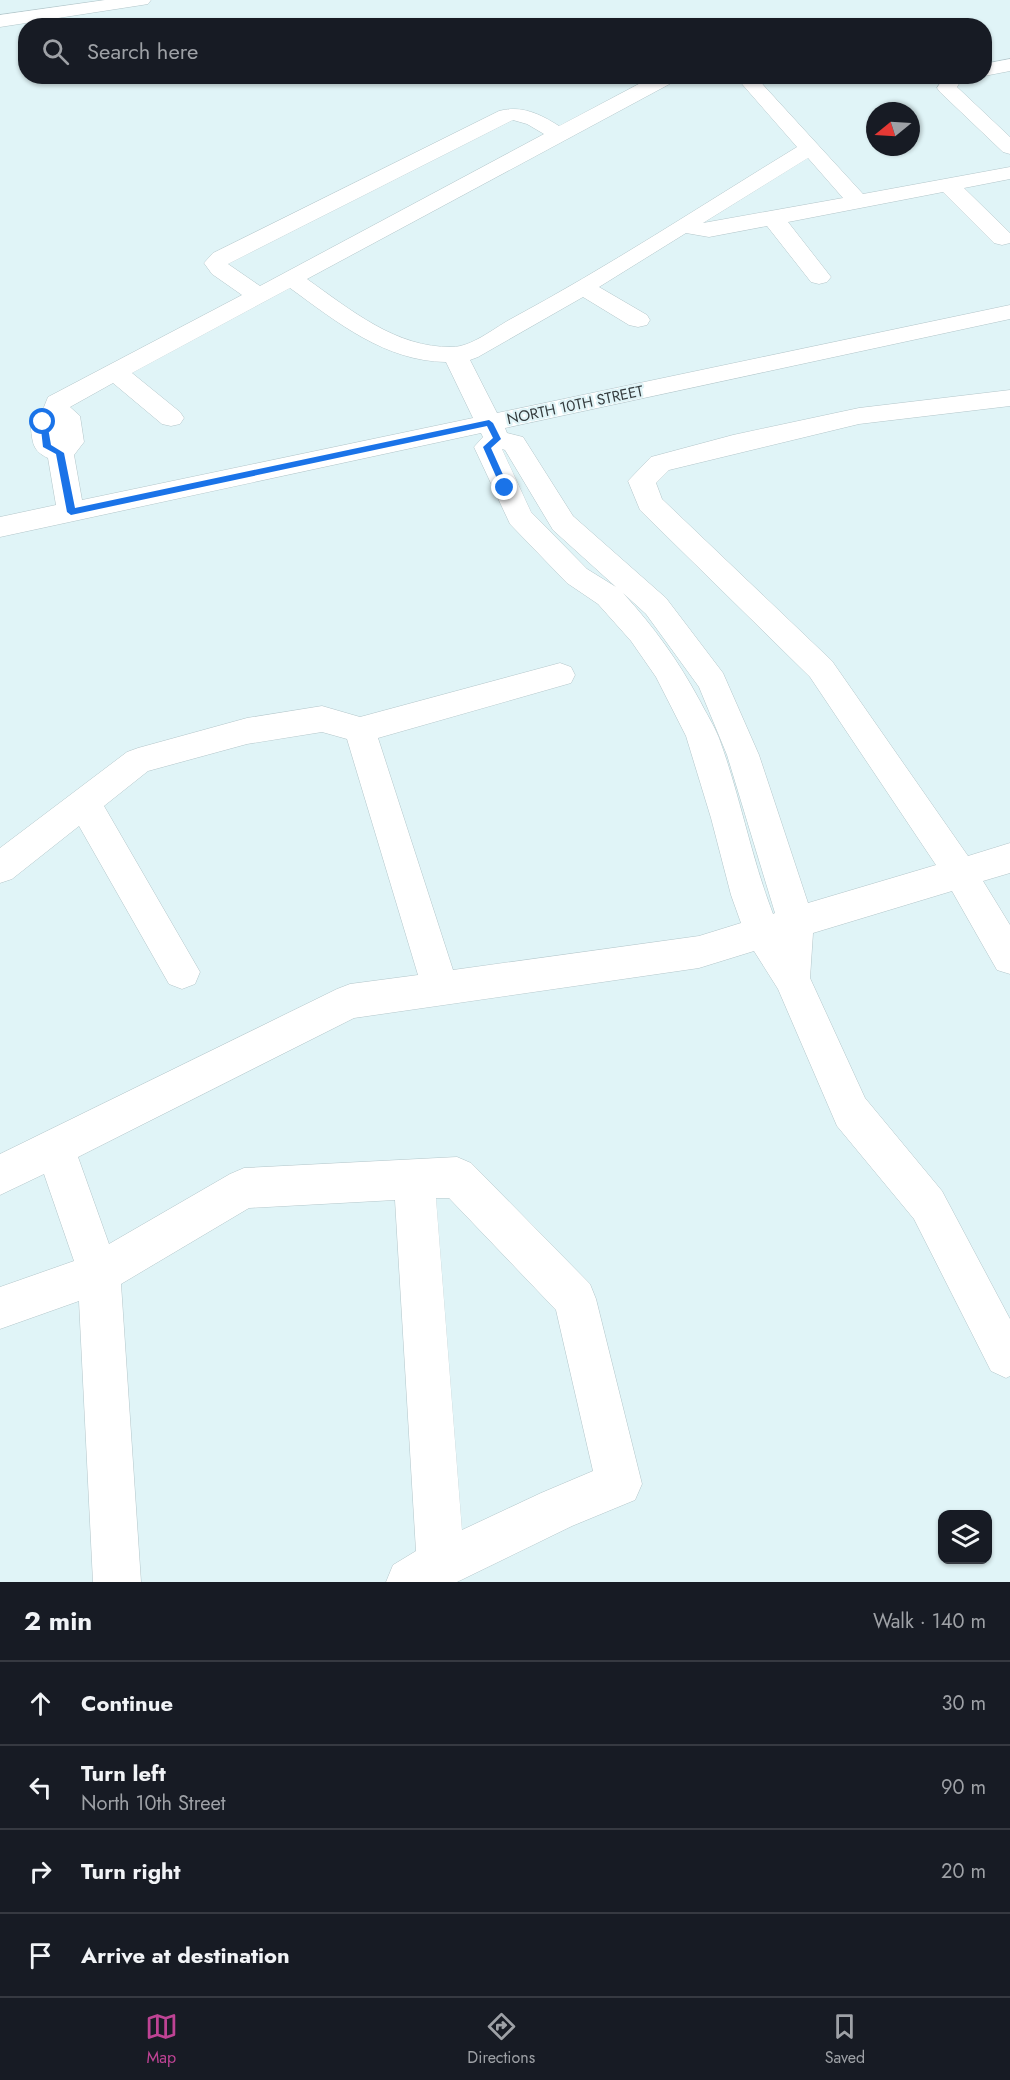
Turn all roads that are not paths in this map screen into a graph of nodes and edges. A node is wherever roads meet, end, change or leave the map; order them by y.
1 (142, 0) edge
2 (18, 18) edge
3 (20, 18) edge
4 (0, 21) edge
5 (1010, 65) edge
6 (992, 68) edge
7 (655, 84) edge
8 (751, 84) edge
9 (950, 84) edge
10 (559, 134) junction
11 (810, 148) junction
12 (1010, 148) edge
13 (1010, 173) edge
14 (948, 185) junction
15 (858, 202) junction
16 (773, 218) junction
17 (683, 225) junction
18 (1002, 238) dead end
19 (819, 277) dead end
20 (291, 279) junction
21 (582, 287) junction
22 (260, 296) junction
23 (1010, 312) edge
24 (638, 320) dead end
25 (455, 355) junction
26 (115, 372) junction
27 (1010, 398) edge
28 (171, 418) dead end
29 (493, 431) junction
30 (71, 512) junction
31 (0, 527) edge
32 (560, 675) dead end
33 (360, 730) junction
34 (84, 803) junction
35 (1010, 858) edge
36 (0, 868) edge
37 (960, 873) junction
38 (796, 922) junction
39 (762, 933) junction
40 (1010, 958) edge
41 (182, 972) dead end
42 (792, 978) junction
43 (441, 988) junction
44 (55, 1149) junction
45 (0, 1175) edge
46 (414, 1179) junction
47 (99, 1273) junction
48 (0, 1308) edge
49 (1006, 1356) dead end
50 (425, 1574) edge
51 (117, 1582) edge

1 - 3 street
2 - 4 street
5 - 6 street
7 - 10 street
8 - 11 street
9 - 12 street
10 - 20 street
10 - 22 street
11 - 15 street
11 - 17 street
13 - 14 street
14 - 15 street
14 - 18 street
15 - 16 street
16 - 17 street
16 - 19 street
17 - 21 street
20 - 22 street
20 - 25 street
21 - 24 street
21 - 25 street
22 - 26 street
23 - 29 street, NORTH 10TH STREET
25 - 29 street
26 - 28 street
26 - 30 street
27 - 37 street
29 - 30 street, NORTH 10TH STREET
29 - 38 street
29 - 39 street
30 - 31 street, NORTH 10TH STREET
32 - 33 street
33 - 34 street
33 - 43 street
34 - 36 street
34 - 41 street
35 - 37 street
37 - 38 street
37 - 40 street
38 - 39 street
38 - 42 street
39 - 42 street
39 - 43 street
42 - 49 street
43 - 44 street
44 - 45 street
44 - 47 street
46 - 47 street
46 - 50 street
46 - 50 street
47 - 48 street
47 - 51 street

